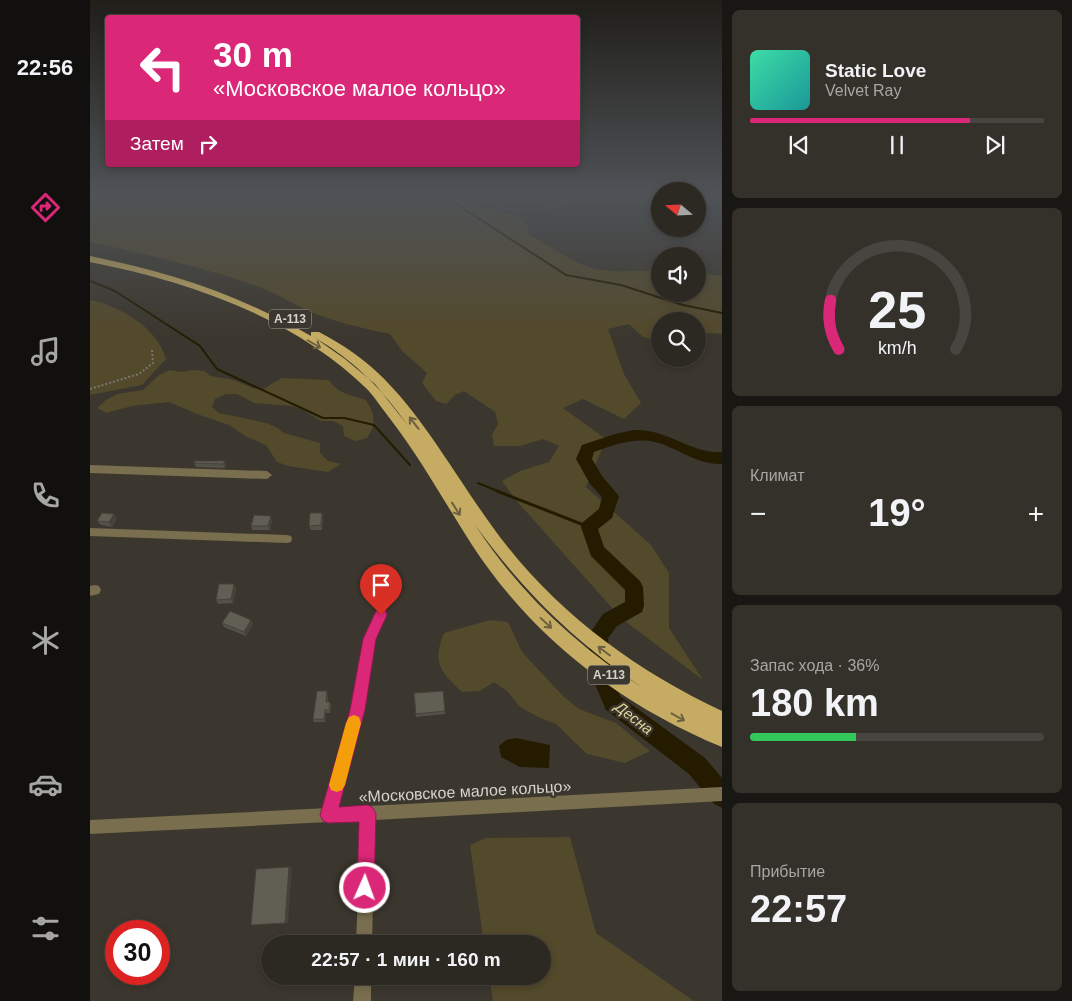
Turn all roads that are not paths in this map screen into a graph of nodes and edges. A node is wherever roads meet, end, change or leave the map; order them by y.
1 (90, 254) edge
2 (90, 259) edge
3 (90, 469) edge
4 (267, 475) dead end
5 (90, 532) edge
6 (287, 539) dead end
7 (520, 585) junction
8 (381, 615) dead end
9 (722, 720) edge
10 (722, 738) edge
11 (722, 794) edge
12 (368, 814) junction
13 (328, 815) junction
14 (90, 827) edge
15 (364, 935) edge
16 (363, 985) edge
17 (362, 1001) edge

7 -> 1 highway, А-113
2 -> 7 highway, А-113
3 - 4 street
5 - 6 street
9 -> 7 highway, А-113
7 -> 10 highway, А-113
8 - 13 lane
11 - 12 street, «Московское малое кольцо»
12 - 13 street, «Московское малое кольцо»
12 - 15 street
13 - 14 street, «Московское малое кольцо»
16 - 17 street

